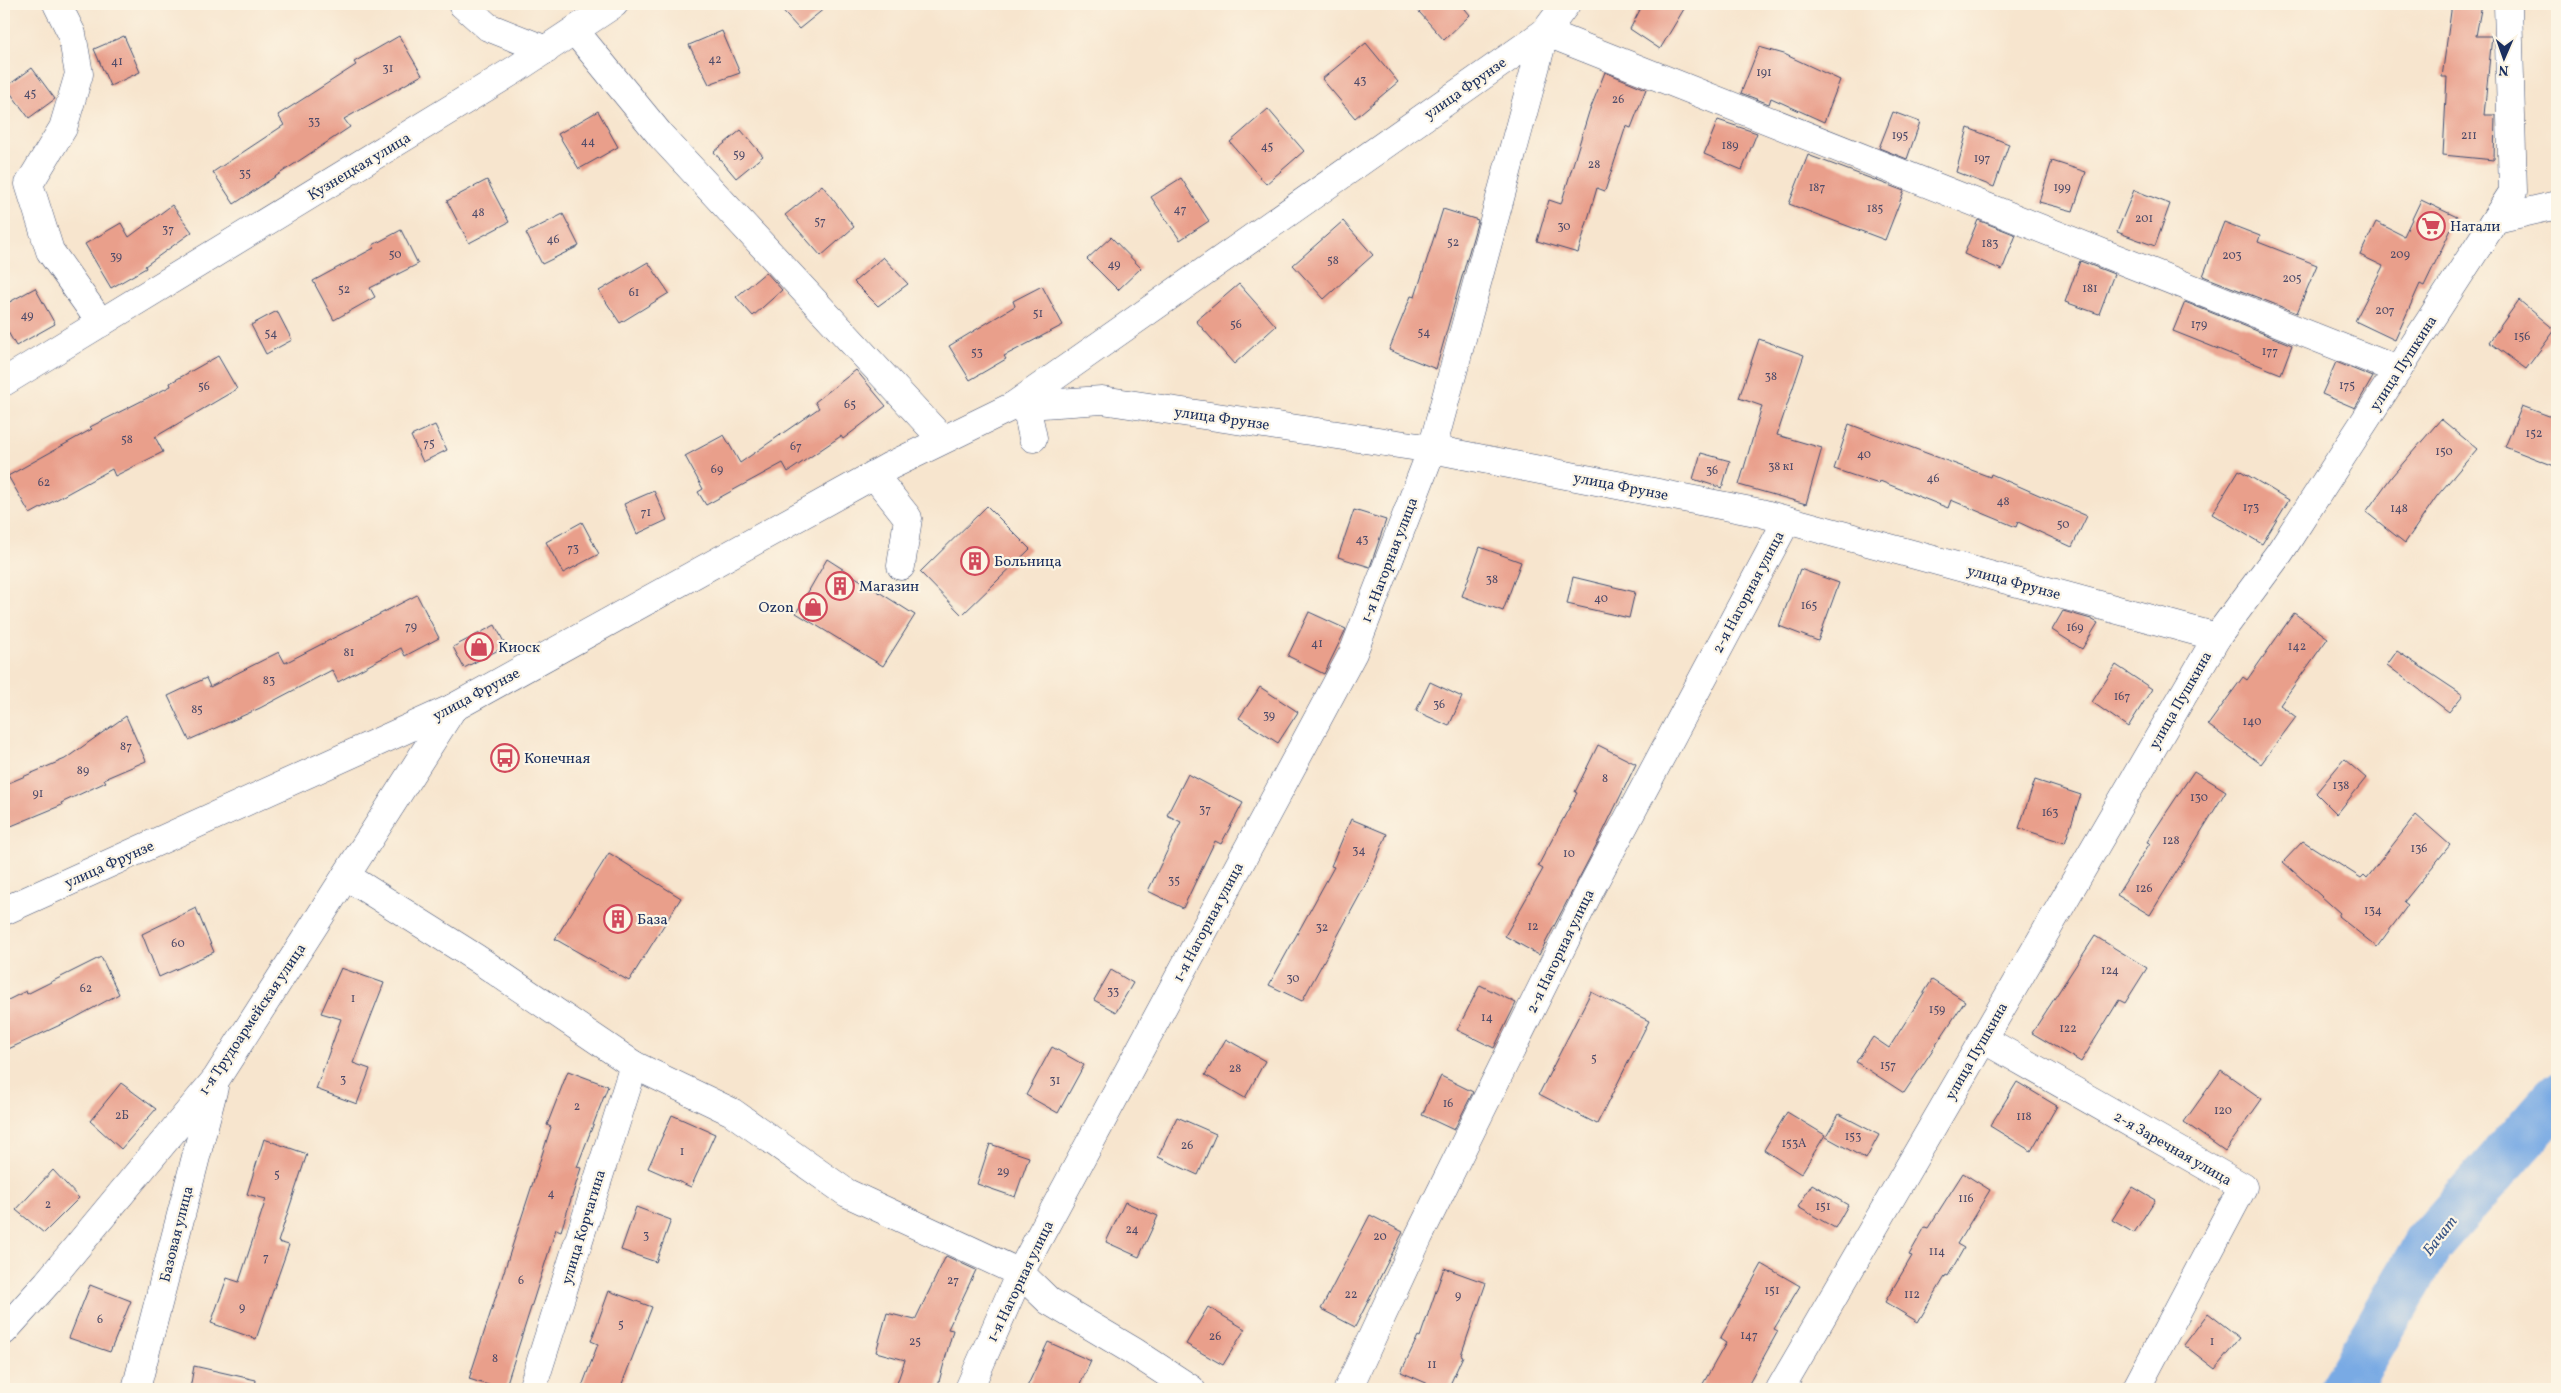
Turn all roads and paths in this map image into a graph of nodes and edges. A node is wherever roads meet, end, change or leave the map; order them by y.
1 (57, 4) edge
2 (462, 4) edge
3 (614, 4) edge
4 (1566, 4) edge
5 (2508, 4) edge
6 (575, 31) junction
7 (1545, 32) junction
8 (546, 50) junction
9 (2557, 205) edge
10 (2496, 219) junction
11 (101, 323) junction
12 (2398, 370) junction
13 (4, 382) edge
14 (1020, 405) junction
15 (1033, 438) dead end
16 (942, 439) junction
17 (1432, 449) junction
18 (874, 475) junction
19 (1787, 520) junction
20 (901, 566) dead end
21 (2217, 637) junction
22 (452, 708) junction
23 (346, 876) junction
24 (4, 911) edge
25 (1983, 1039) junction
26 (634, 1065) junction
27 (216, 1078) junction
28 (1020, 1273) junction
29 (4, 1330) edge
30 (136, 1389) edge
31 (532, 1389) edge
32 (970, 1389) edge
33 (1191, 1389) edge
34 (1348, 1389) edge
35 (1780, 1389) edge
36 (2136, 1389) edge

1 - 11 street
2 - 8 street
3 - 6 street, Кузнецкая улица
4 - 7 street, улица Фрунзе
5 - 10 street, улица Пушкина
6 - 8 street, Кузнецкая улица
6 - 16 street
7 - 12 street
7 - 14 street, улица Фрунзе
7 - 17 street, 1-я Нагорная улица
8 - 11 street, Кузнецкая улица
9 - 10 street
10 - 12 street, улица Пушкина
11 - 13 street, Кузнецкая улица
12 - 21 street, улица Пушкина
14 - 15 street
14 - 16 street, улица Фрунзе
14 - 17 street, улица Фрунзе
16 - 18 street, улица Фрунзе
17 - 19 street, улица Фрунзе
17 - 28 street, 1-я Нагорная улица
18 - 20 street
18 - 22 street, улица Фрунзе
19 - 21 street, улица Фрунзе
19 - 34 street, 2-я Нагорная улица
21 - 25 street, улица Пушкина
22 - 23 street, 1-я Трудоармейская улица
22 - 24 street, улица Фрунзе
23 - 26 street
23 - 27 street, 1-я Трудоармейская улица
25 - 35 street, улица Пушкина
25 - 36 street, 2-я Заречная улица
26 - 28 street
26 - 31 street, улица Корчагина
27 - 29 street, 1-я Трудоармейская улица
27 - 30 street, Базовая улица
28 - 32 street, 1-я Нагорная улица
28 - 33 street

